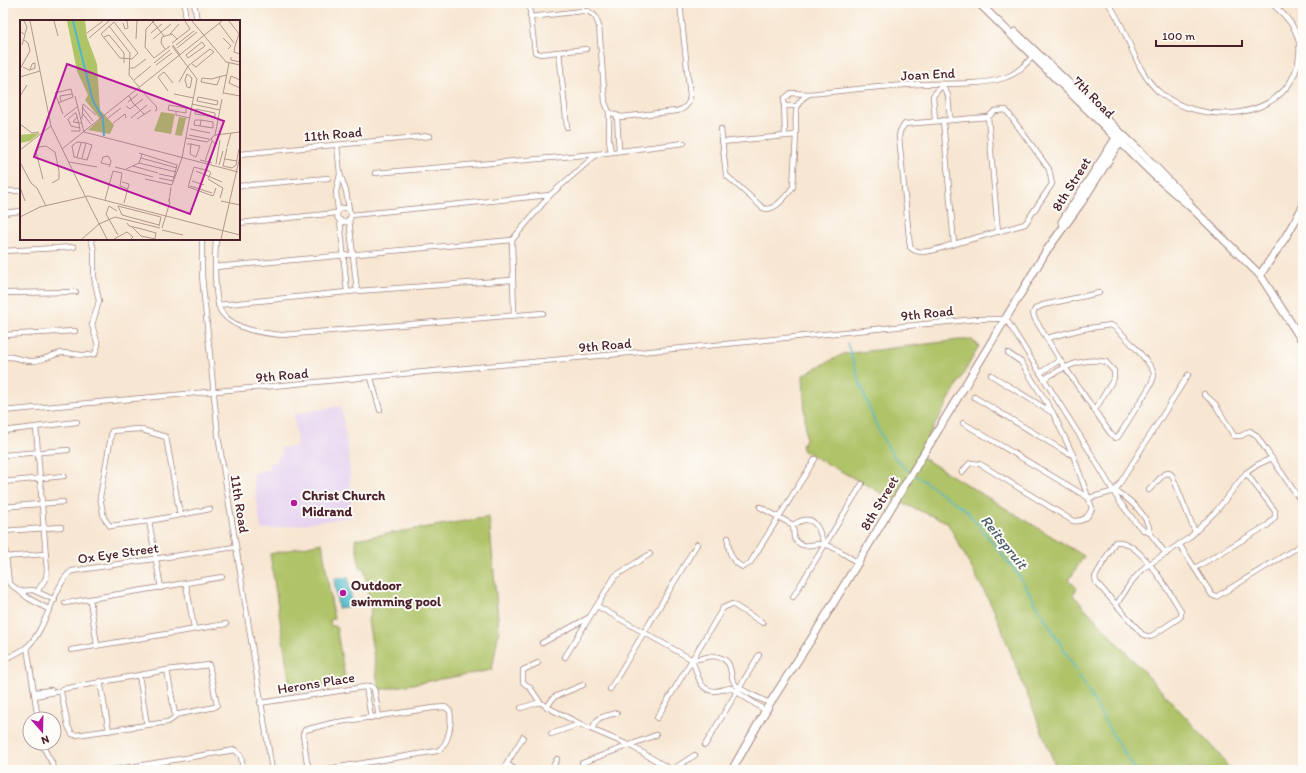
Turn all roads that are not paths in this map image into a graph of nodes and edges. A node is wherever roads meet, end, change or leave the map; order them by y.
1 (185, 3) edge
2 (194, 3) edge
3 (528, 3) edge
4 (680, 3) edge
5 (979, 3) edge
6 (985, 3) edge
7 (1108, 3) edge
8 (1271, 3) edge
9 (530, 17) junction
10 (185, 20) edge
11 (197, 20) edge
12 (586, 49) dead end
13 (559, 52) junction
14 (1036, 54) junction
15 (942, 84) junction
16 (809, 94) junction
17 (784, 106) junction
18 (796, 106) junction
19 (610, 112) junction
20 (617, 116) junction
21 (988, 117) junction
22 (950, 119) junction
23 (935, 120) junction
24 (943, 120) junction
25 (567, 127) dead end
26 (721, 129) dead end
27 (785, 135) junction
28 (796, 135) junction
29 (430, 136) dead end
30 (1121, 138) junction
31 (722, 142) junction
32 (684, 143) dead end
33 (337, 145) junction
34 (620, 151) junction
35 (611, 152) junction
36 (240, 154) edge
37 (597, 154) junction
38 (375, 173) dead end
39 (340, 174) junction
40 (328, 178) dead end
41 (240, 186) edge
42 (3, 191) edge
43 (20, 192) edge
44 (550, 195) junction
45 (1303, 207) edge
46 (349, 209) junction
47 (20, 211) edge
48 (337, 212) junction
49 (3, 213) edge
50 (350, 217) junction
51 (340, 220) junction
52 (240, 223) edge
53 (998, 232) junction
54 (91, 240) edge
55 (202, 240) edge
56 (216, 240) edge
57 (512, 240) junction
58 (954, 244) junction
59 (74, 247) dead end
60 (3, 251) edge
61 (353, 255) junction
62 (343, 256) junction
63 (215, 267) junction
64 (1260, 275) junction
65 (512, 280) junction
66 (357, 291) junction
67 (76, 292) dead end
68 (347, 292) junction
69 (3, 293) edge
70 (1099, 293) dead end
71 (218, 305) junction
72 (543, 313) dead end
73 (514, 315) junction
74 (1006, 319) junction
75 (75, 331) dead end
76 (3, 335) edge
77 (1047, 338) junction
78 (1303, 342) edge
79 (1008, 353) dead end
80 (3, 358) edge
81 (1060, 360) junction
82 (1066, 367) junction
83 (1040, 373) junction
84 (991, 375) dead end
85 (1188, 375) dead end
86 (371, 378) junction
87 (1044, 379) junction
88 (213, 393) junction
89 (1204, 394) dead end
90 (974, 398) dead end
91 (380, 410) dead end
92 (1095, 410) junction
93 (3, 411) edge
94 (1053, 413) junction
95 (77, 422) dead end
96 (964, 423) dead end
97 (36, 427) junction
98 (3, 431) edge
99 (68, 450) dead end
100 (37, 453) junction
101 (3, 455) edge
102 (1073, 455) junction
103 (1272, 458) junction
104 (814, 459) dead end
105 (962, 472) dead end
106 (1246, 473) junction
107 (64, 476) dead end
108 (40, 479) junction
109 (3, 482) edge
110 (862, 484) dead end
111 (1150, 490) dead end
112 (1115, 491) junction
113 (1089, 498) junction
114 (63, 502) dead end
115 (43, 504) junction
116 (1303, 504) edge
117 (3, 507) edge
118 (760, 507) dead end
119 (210, 509) dead end
120 (180, 515) junction
121 (778, 517) junction
122 (150, 521) junction
123 (793, 525) junction
124 (61, 526) dead end
125 (43, 528) junction
126 (3, 531) edge
127 (1194, 532) junction
128 (1150, 533) junction
129 (728, 538) dead end
130 (697, 544) dead end
131 (824, 544) junction
132 (1179, 544) junction
133 (1303, 544) edge
134 (235, 547) junction
135 (46, 554) junction
136 (650, 554) dead end
137 (1166, 554) junction
138 (5, 557) edge
139 (156, 558) junction
140 (858, 563) junction
141 (1150, 564) junction
142 (1195, 568) junction
143 (222, 577) dead end
144 (186, 584) junction
145 (161, 588) junction
146 (21, 591) junction
147 (37, 592) junction
148 (793, 597) dead end
149 (55, 600) junction
150 (90, 600) junction
151 (65, 603) dead end
152 (1116, 605) junction
153 (597, 606) junction
154 (50, 610) junction
155 (590, 617) junction
156 (763, 623) dead end
157 (226, 624) dead end
158 (194, 628) junction
159 (642, 633) junction
160 (542, 643) dead end
161 (97, 645) junction
162 (27, 647) junction
163 (71, 650) dead end
164 (759, 654) dead end
165 (565, 658) dead end
166 (691, 659) junction
167 (3, 660) edge
168 (538, 663) dead end
169 (168, 670) junction
170 (139, 675) junction
171 (100, 681) junction
172 (583, 685) dead end
173 (739, 686) junction
174 (366, 687) junction
175 (610, 689) dead end
176 (61, 690) junction
177 (736, 691) junction
178 (35, 694) junction
179 (540, 702) junction
180 (260, 703) junction
181 (770, 703) junction
182 (547, 707) junction
183 (521, 708) dead end
184 (37, 711) edge
185 (766, 711) junction
186 (617, 713) dead end
187 (175, 715) junction
188 (379, 717) junction
189 (371, 718) junction
190 (657, 718) dead end
191 (580, 724) junction
192 (147, 725) junction
193 (593, 729) junction
194 (109, 731) junction
195 (551, 734) dead end
196 (656, 735) dead end
197 (523, 737) dead end
198 (705, 745) dead end
199 (631, 746) junction
200 (45, 751) edge
201 (695, 754) dead end
202 (557, 759) dead end
203 (582, 763) dead end
204 (507, 764) junction
205 (53, 770) edge
206 (112, 770) edge
207 (243, 770) edge
208 (272, 770) edge
209 (312, 770) edge
210 (321, 770) edge
211 (503, 770) edge
212 (516, 770) edge
213 (551, 770) edge
214 (672, 770) edge
215 (732, 770) edge

1 - 10 street
2 - 11 street
3 - 9 street
4 - 20 street
5 - 14 street, 7th Road
6 - 14 street, 7th Road
7 - 8 street
9 - 13 street
9 - 19 street
12 - 13 street
13 - 25 street
14 - 15 street, Joan End
14 - 30 street, 7th Road
15 - 16 street, Joan End
15 - 22 street
15 - 23 street
16 - 17 street, Joan End
16 - 18 street
17 - 18 street
17 - 27 street
18 - 28 street
19 - 20 street
19 - 35 street
20 - 34 street
21 - 22 street
21 - 53 street
21 - 53 street
22 - 24 street
23 - 24 street
23 - 58 street
24 - 58 street
26 - 31 street
27 - 28 street
27 - 31 street
28 - 31 street
29 - 33 street, 11th Road
30 - 64 street, 7th Road
30 - 74 street, 8th Street
32 - 34 street
33 - 36 street, 11th Road
33 - 39 street
34 - 35 street
35 - 37 street
37 - 38 street
37 - 44 street
39 - 46 street
39 - 48 street
40 - 41 street
42 - 43 street
44 - 50 street
44 - 57 street
45 - 64 street
46 - 48 street
46 - 50 street
47 - 49 street
48 - 51 street
48 - 52 street
50 - 51 street
50 - 61 street
51 - 62 street
53 - 58 street
54 - 80 street
55 - 88 street, 11th Road
56 - 63 street
57 - 61 street
57 - 65 street
59 - 60 street
61 - 62 street
61 - 66 street
62 - 63 street
62 - 68 street
63 - 71 street
64 - 78 street, 7th Road
65 - 66 street
65 - 73 street
66 - 68 street
67 - 69 street
68 - 71 street
70 - 77 street
71 - 73 street
72 - 73 street
74 - 83 street
74 - 86 street, 9th Road
74 - 140 street, 8th Street
75 - 76 street
77 - 81 street
77 - 92 street
79 - 94 street
81 - 82 street
81 - 83 street
82 - 87 street
82 - 92 street
82 - 92 street
83 - 87 street
84 - 94 street
85 - 112 street
86 - 88 street, 9th Road
86 - 91 street
87 - 112 street
88 - 93 street, 9th Road
88 - 134 street, 11th Road
89 - 103 street
90 - 102 street
94 - 102 street
95 - 97 street
96 - 113 street
97 - 98 street
97 - 100 street
99 - 100 street
100 - 101 street
100 - 108 street
102 - 113 street
103 - 106 street
103 - 116 street
104 - 121 street
105 - 113 street
106 - 127 street
106 - 142 street
107 - 108 street
108 - 109 street
108 - 115 street
110 - 131 street
111 - 127 street
112 - 113 street
112 - 128 street
112 - 128 street
114 - 115 street
115 - 117 street
115 - 125 street
118 - 121 street
119 - 120 street
120 - 122 street
120 - 122 street
121 - 123 street
121 - 129 street
122 - 139 street
123 - 131 street
123 - 131 street
124 - 125 street
125 - 126 street
125 - 135 street
126 - 138 street
127 - 132 street
128 - 137 street
130 - 159 street
131 - 140 street
131 - 148 street
132 - 137 street
132 - 142 street
133 - 142 street
134 - 139 street, Ox Eye Street
134 - 180 street, 11th Road
135 - 138 street
135 - 147 street
136 - 153 street
137 - 141 street
138 - 146 street
139 - 145 street
139 - 149 street, Ox Eye Street
140 - 181 street, 8th Street
141 - 152 street
141 - 152 street
141 - 152 street
143 - 144 street
144 - 145 street
144 - 158 street
145 - 150 street
146 - 147 street
146 - 154 street
147 - 149 street
149 - 154 street, Ox Eye Street
150 - 151 street
150 - 161 street
153 - 155 street
153 - 159 street
154 - 162 street, Ox Eye Street
155 - 160 street
155 - 165 street
156 - 166 street
157 - 158 street
158 - 161 street
159 - 166 street
159 - 175 street
161 - 163 street
162 - 167 street, Ox Eye Street
162 - 178 street
164 - 173 street
166 - 173 street
166 - 177 street
166 - 190 street
168 - 179 street
169 - 170 street
169 - 187 street
169 - 187 street
170 - 171 street
170 - 192 street
171 - 176 street
171 - 194 street
172 - 182 street
173 - 177 street
173 - 181 street
174 - 180 street, Herons Place
174 - 188 street, Herons Place
174 - 189 street
176 - 178 street
176 - 194 street
177 - 185 street
177 - 198 street
178 - 184 street
179 - 182 street
179 - 183 street
180 - 208 street, 11th Road
181 - 185 street, 8th Street
182 - 191 street
185 - 215 street, 8th Street
186 - 193 street
187 - 192 street
188 - 189 street
188 - 210 street
189 - 209 street
191 - 193 street
191 - 195 street
192 - 194 street
193 - 199 street
196 - 199 street
197 - 204 street
199 - 203 street
199 - 214 street
200 - 205 street
201 - 214 street
202 - 213 street
204 - 211 street
204 - 212 street
206 - 207 street

